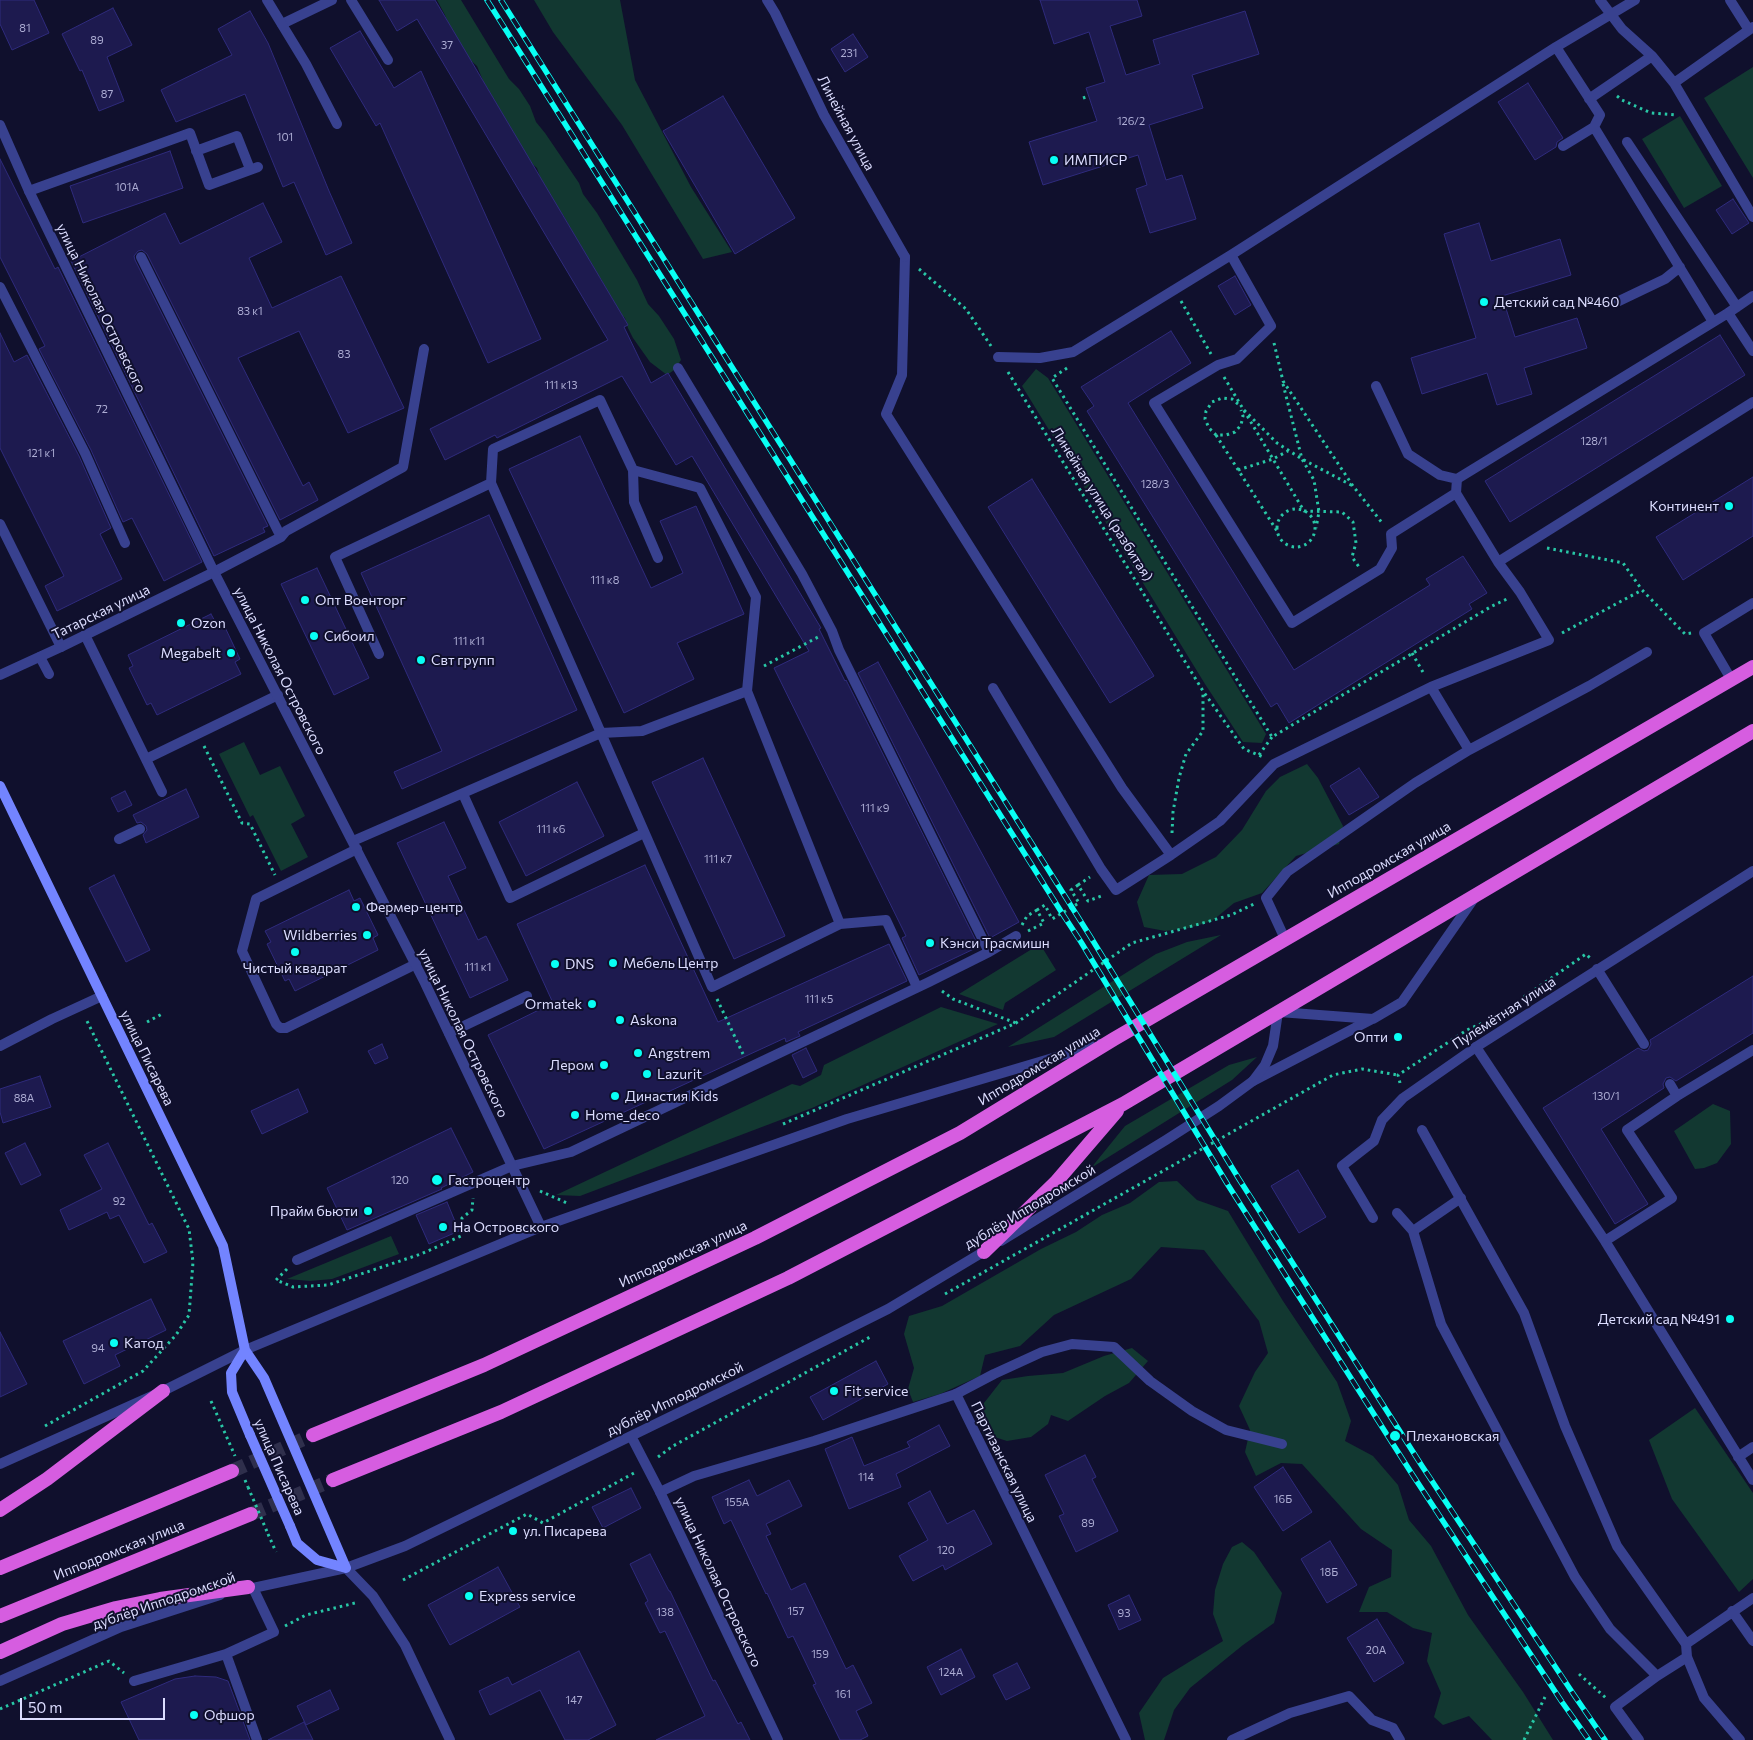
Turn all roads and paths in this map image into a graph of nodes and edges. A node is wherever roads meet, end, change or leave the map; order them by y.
1 (267, 0) edge
2 (332, 0) edge
3 (351, 0) edge
4 (767, 0) edge
5 (1600, 0) edge
6 (1635, 0) edge
7 (1730, 0) edge
8 (1611, 15) junction
9 (282, 24) junction
10 (1751, 28) edge
11 (1556, 47) junction
12 (1652, 56) junction
13 (388, 60) dead end
14 (1674, 83) junction
15 (1607, 87) junction
16 (1089, 96) dead end
17 (1083, 98) dead end
18 (1589, 99) junction
19 (1694, 116) junction
20 (337, 124) dead end
21 (0, 125) edge
22 (1594, 127) junction
23 (1627, 142) dead end
24 (1563, 146) dead end
25 (196, 151) junction
26 (30, 191) junction
27 (1753, 217) edge
28 (1231, 255) junction
29 (141, 257) dead end
30 (905, 257) junction
31 (1680, 267) junction
32 (0, 287) edge
33 (1174, 288) junction
34 (1753, 296) edge
35 (1619, 301) dead end
36 (1737, 307) junction
37 (1728, 314) junction
38 (1714, 322) junction
39 (1271, 326) junction
40 (424, 349) dead end
41 (1753, 351) edge
42 (998, 357) junction
43 (1218, 365) junction
44 (678, 368) dead end
45 (1283, 381) junction
46 (1376, 386) dead end
47 (1753, 402) edge
48 (1239, 405) junction
49 (1216, 434) junction
50 (1289, 451) junction
51 (1273, 459) junction
52 (1302, 459) junction
53 (633, 470) junction
54 (1238, 470) junction
55 (1458, 479) junction
56 (491, 483) junction
57 (1353, 486) junction
58 (1456, 493) junction
59 (1304, 510) junction
60 (1319, 512) junction
61 (0, 524) edge
62 (1316, 528) junction
63 (1278, 532) junction
64 (1391, 534) junction
65 (280, 537) junction
66 (125, 543) dead end
67 (1527, 544) junction
68 (658, 558) dead end
69 (1498, 562) junction
70 (214, 572) junction
71 (1365, 578) junction
72 (1642, 590) junction
73 (1753, 603) edge
74 (832, 631) junction
75 (1685, 634) dead end
76 (85, 635) junction
77 (1549, 640) junction
78 (61, 647) junction
79 (1647, 652) dead end
80 (1412, 653) dead end
81 (378, 654) dead end
82 (40, 656) junction
83 (1753, 667) edge
84 (750, 673) junction
85 (49, 674) dead end
86 (0, 675) edge
87 (1731, 680) junction
88 (1431, 687) junction
89 (993, 688) dead end
90 (747, 691) junction
91 (1204, 691) junction
92 (278, 695) junction
93 (1753, 731) edge
94 (601, 733) junction
95 (198, 734) junction
96 (1272, 737) dead end
97 (1468, 750) junction
98 (1259, 755) junction
99 (146, 759) junction
100 (1274, 764) junction
101 (0, 786) edge
102 (162, 792) dead end
103 (463, 794) junction
104 (140, 829) dead end
105 (644, 833) junction
106 (119, 839) dead end
107 (355, 845) junction
108 (1171, 856) junction
109 (1753, 871) edge
110 (1092, 876) dead end
111 (1078, 885) junction
112 (280, 887) junction
113 (1116, 890) junction
114 (1475, 897) junction
115 (1266, 898) junction
116 (1036, 910) junction
117 (840, 924) junction
118 (1016, 936) junction
119 (1285, 939) junction
120 (990, 952) junction
121 (1586, 954) dead end
122 (416, 964) junction
123 (1597, 969) junction
124 (712, 987) junction
125 (917, 988) junction
126 (102, 996) junction
127 (526, 996) dead end
128 (953, 999) dead end
129 (1522, 999) dead end
130 (80, 1006) junction
131 (1278, 1012) junction
132 (162, 1014) dead end
133 (1373, 1019) junction
134 (1489, 1021) dead end
135 (147, 1022) dead end
136 (1016, 1023) junction
137 (449, 1033) junction
138 (1114, 1039) junction
139 (1644, 1044) dead end
140 (0, 1046) edge
141 (1476, 1047) junction
142 (1753, 1050) edge
143 (747, 1069) junction
144 (1398, 1075) junction
145 (1253, 1082) junction
146 (1670, 1084) dead end
147 (1677, 1096) junction
148 (1403, 1098) junction
149 (1123, 1104) junction
150 (776, 1127) dead end
151 (1422, 1130) dead end
152 (512, 1166) junction
153 (473, 1183) junction
154 (539, 1191) dead end
155 (1461, 1198) junction
156 (571, 1205) dead end
157 (1397, 1213) dead end
158 (1373, 1218) dead end
159 (541, 1227) junction
160 (1413, 1231) junction
161 (1605, 1241) junction
162 (984, 1252) junction
163 (297, 1260) dead end
164 (276, 1280) dead end
165 (939, 1297) dead end
166 (871, 1336) dead end
167 (245, 1350) junction
168 (164, 1391) junction
169 (956, 1394) junction
170 (211, 1401) dead end
171 (42, 1428) dead end
172 (313, 1435) tunnel mouth
173 (631, 1436) junction
174 (1282, 1444) dead end
175 (1753, 1447) edge
176 (1738, 1457) junction
177 (0, 1464) edge
178 (234, 1466) joint
179 (646, 1466) junction
180 (244, 1479) dead end
181 (333, 1480) tunnel mouth
182 (1753, 1480) edge
183 (660, 1492) junction
184 (0, 1510) edge
185 (250, 1514) tunnel mouth
186 (276, 1552) dead end
187 (0, 1568) edge
188 (346, 1568) junction
189 (403, 1580) dead end
190 (251, 1587) junction
191 (1753, 1598) edge
192 (355, 1603) dead end
193 (1732, 1611) junction
194 (0, 1616) edge
195 (274, 1632) junction
196 (1753, 1641) edge
197 (1686, 1644) junction
198 (0, 1652) edge
199 (226, 1654) junction
200 (1687, 1657) junction
201 (1579, 1674) dead end
202 (1657, 1676) junction
203 (0, 1681) edge
204 (134, 1681) joint
205 (1545, 1697) dead end
206 (1615, 1707) junction
207 (0, 1710) edge
208 (257, 1740) edge
209 (450, 1740) edge
210 (778, 1740) edge
211 (1126, 1740) edge
212 (1232, 1740) edge
213 (1400, 1740) edge
214 (1524, 1740) edge
215 (1638, 1740) edge
216 (1740, 1740) edge

1 - 9 street
2 - 9 street
3 - 13 street
4 - 30 street, Линейная улица
5 - 8 street
6 - 8 street
7 - 10 street
8 - 11 street
8 - 12 street
9 - 20 street
10 - 14 street
11 - 18 street
11 - 28 street
12 - 14 street
12 - 15 street
14 - 19 street
15 - 18 street
15 - 19 path
16 - 17 path
18 - 22 street
19 - 27 street
21 - 26 street, улица Николая Островского
22 - 24 street
22 - 31 street
23 - 36 street
25 - 25 street
25 - 26 street
26 - 70 street, улица Николая Островского
28 - 33 street
28 - 39 street
29 - 65 street
30 - 42 path, Линейная улица (разбитая)
30 - 108 street
31 - 35 street
31 - 38 street
32 - 66 street
33 - 42 street
33 - 43 path
34 - 36 street
36 - 37 street
37 - 38 street
37 - 41 street
38 - 55 street
39 - 43 street
39 - 45 path
40 - 65 street, Татарская улица
42 - 91 path, Линейная улица (разбитая)
43 - 48 path
43 - 71 street
44 - 74 street
45 - 52 path
45 - 57 path
46 - 55 street
47 - 67 street
48 - 49 path
48 - 49 path
48 - 50 path
48 - 51 path
49 - 54 path
50 - 51 path
50 - 52 path
51 - 54 path
51 - 59 path
52 - 57 path
52 - 60 path
53 - 56 street
53 - 68 street
53 - 84 street
54 - 63 path
55 - 58 street
56 - 81 street
56 - 94 street
57 - 64 path
58 - 64 street
58 - 69 street
59 - 60 path
59 - 62 path
59 - 63 path
60 - 62 path
60 - 71 path
61 - 78 street
62 - 63 path
64 - 71 street
65 - 70 street, Татарская улица
67 - 69 street
67 - 72 path
69 - 77 street
70 - 76 street, Татарская улица
70 - 92 street, улица Николая Островского
72 - 75 path
72 - 77 path
73 - 87 street
74 - 84 path
74 - 120 street
76 - 78 street, Татарская улица
76 - 99 street
77 - 88 street
78 - 82 street, Татарская улица
79 - 97 street
80 - 88 path
82 - 85 street
82 - 86 street, Татарская улица
83 - 87 highway, Ипподромская улица
84 - 90 street
87 - 119 highway, Ипподромская улица
88 - 97 street
88 - 100 street
89 - 113 street
90 - 94 street
90 - 117 street
91 - 98 path, Линейная улица (разбитая)
91 - 108 path
92 - 95 street
92 - 107 street, улица Николая Островского
93 - 114 highway
94 - 103 street
94 - 105 street
95 - 99 street
95 - 112 path
96 - 98 path
97 - 115 street
98 - 100 path, Линейная улица (разбитая)
99 - 102 street
100 - 108 street
101 - 126 main road, улица Писарева
103 - 105 street
103 - 107 street
104 - 106 street
105 - 124 street
107 - 112 street
107 - 122 street, улица Николая Островского
108 - 113 street
109 - 123 street, Пулемётная улица
110 - 111 path
111 - 113 path
111 - 116 path
112 - 122 street
114 - 131 highway
114 - 133 street
115 - 119 street
115 - 136 path
116 - 118 path
116 - 118 path
117 - 124 street
117 - 125 street
118 - 120 street
119 - 138 highway, Ипподромская улица
120 - 125 street
121 - 129 path
122 - 137 street, улица Николая Островского
123 - 139 street
123 - 141 street, Пулемётная улица
124 - 143 path
125 - 143 street
126 - 130 street
126 - 167 main road, улица Писарева
127 - 137 street
128 - 136 path
130 - 140 street
130 - 171 path
131 - 133 street
131 - 145 street, дублёр Ипподромской
131 - 149 highway
132 - 135 path
133 - 145 street
134 - 144 path
136 - 150 path
137 - 152 street, улица Николая Островского
138 - 159 street
138 - 172 highway, Ипподромская улица
141 - 148 street, Пулемётная улица
141 - 161 street
142 - 147 street
143 - 152 street
144 - 148 path
144 - 165 path
145 - 162 street, дублёр Ипподромской
146 - 147 street
147 - 161 street
148 - 158 street, Пулемётная улица
149 - 162 highway
149 - 181 highway
151 - 155 street
152 - 153 street
152 - 159 street, улица Николая Островского
153 - 163 street
153 - 164 path
154 - 156 path
155 - 160 street
155 - 197 street
157 - 160 street
159 - 167 street
160 - 202 street
161 - 176 street
162 - 173 street, дублёр Ипподромской
166 - 179 path
167 - 168 street
167 - 188 main road, улица Писарева
167 - 188 main road, улица Писарева, bridge
168 - 177 street
168 - 184 highway
169 - 174 street
169 - 183 street, Партизанская улица
169 - 211 street, Партизанская улица
170 - 178 path
173 - 179 street, улица Николая Островского
173 - 188 street, дублёр Ипподромской
175 - 176 street
176 - 182 street
178 - 187 highway, Ипподромская улица
179 - 183 street, улица Николая Островского
179 - 189 path
180 - 186 path, bridge
183 - 210 street, улица Николая Островского
185 - 194 highway, Ипподромская улица
188 - 190 street, дублёр Ипподромской
188 - 209 street, улица Писарева
190 - 195 street
190 - 198 highway
190 - 203 street, дублёр Ипподромской
191 - 193 street
192 - 195 path
193 - 196 street
193 - 197 street
195 - 199 street
197 - 200 street
199 - 204 street
199 - 208 street
200 - 202 street
200 - 216 street
201 - 206 path
202 - 206 street
204 - 207 path
205 - 214 path
206 - 215 street
212 - 213 street

